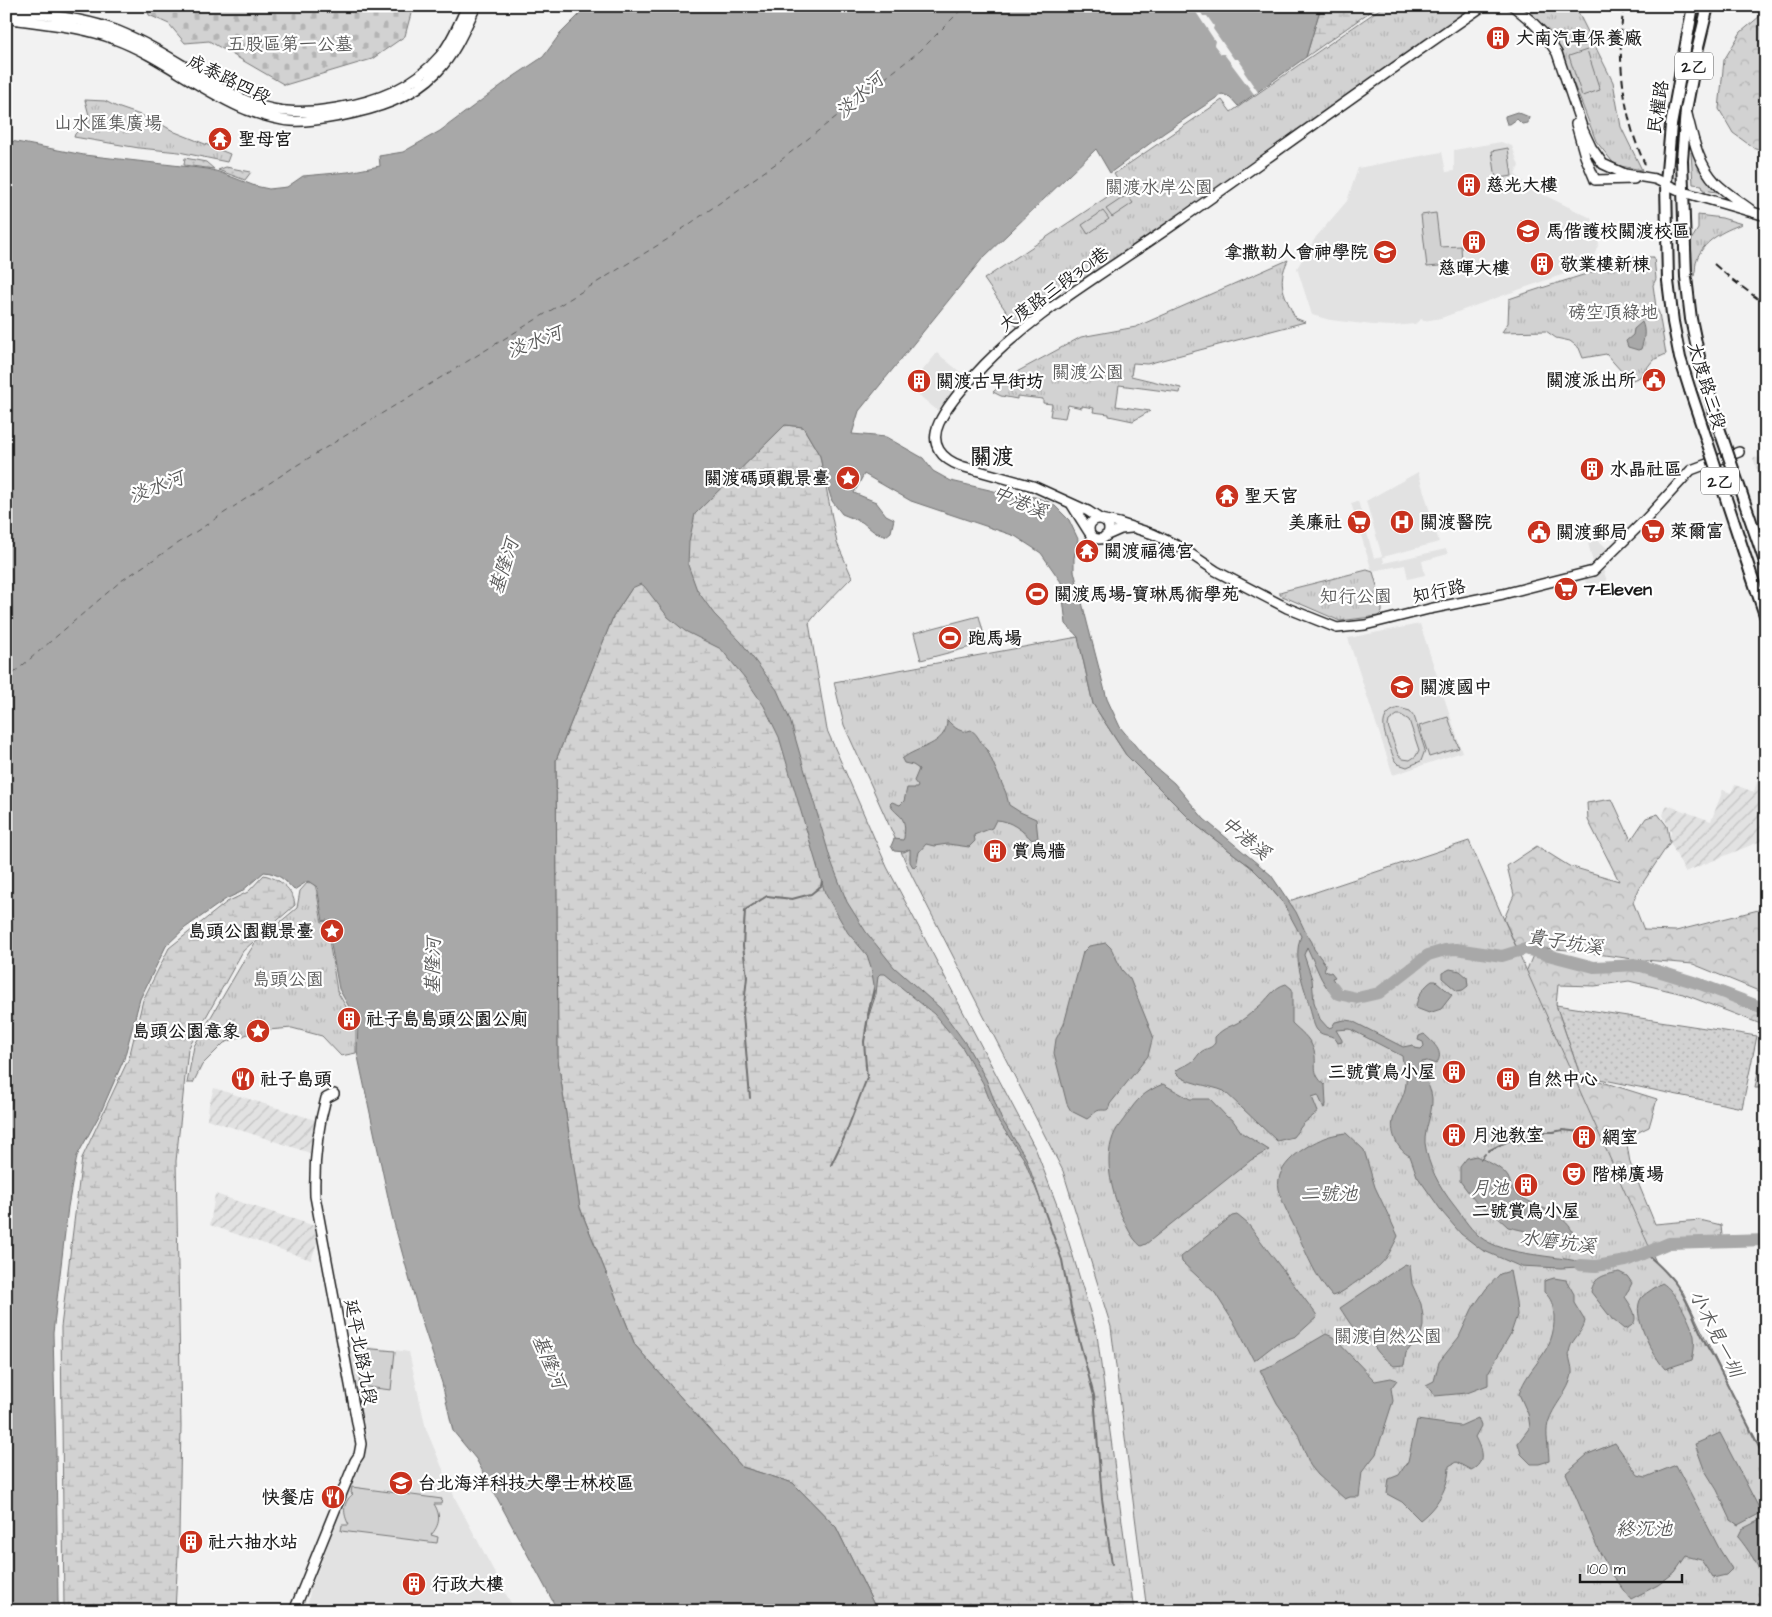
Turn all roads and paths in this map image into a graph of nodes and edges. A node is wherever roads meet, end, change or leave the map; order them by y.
1 (466, 6) edge
2 (476, 6) edge
3 (1483, 6) edge
4 (1512, 6) edge
5 (1693, 6) edge
6 (1708, 6) edge
7 (6, 9) edge
8 (6, 18) edge
9 (433, 69) junction
10 (1572, 102) junction
11 (1686, 110) junction
12 (1667, 154) joint
13 (1682, 160) joint
14 (1625, 174) junction
15 (1650, 177) junction
16 (1595, 180) junction
17 (1666, 183) junction
18 (1683, 192) junction
19 (1755, 213) junction
20 (1766, 216) edge
21 (1738, 452) dead end
22 (1038, 488) joint
23 (1072, 504) junction
24 (1100, 519) junction
25 (1132, 528) junction
26 (1090, 534) junction
27 (1105, 536) junction
28 (1766, 565) edge
29 (1766, 618) edge
30 (334, 1094) dead end
31 (294, 1611) edge

1 - 9 street
2 - 9 street
3 - 22 street, 大度路三段301巷
4 - 10 street
5 - 12 main road, 民權路 / 2乙
6 - 11 main road, 民權路 / 2乙
7 - 9 street, 成泰路四段
8 - 9 street, 成泰路四段
10 - 14 street
10 - 16 street
11 - 13 main road, 民權路 / 2乙
11 - 19 street
12 - 17 main road, 大度路三段 / 2乙
13 - 18 main road, 大度路三段 / 2乙
14 - 15 street
14 - 16 street
15 - 16 street
15 - 17 street
17 - 18 street
17 - 29 main road, 大度路三段 / 2乙, bridge
18 - 19 street
18 - 28 main road, 大度路三段 / 2乙, bridge
19 - 20 street
21 - 25 street, 知行路
22 - 23 street, 知行路
23 - 24 street, 知行路
23 - 26 street
24 - 25 street, 知行路
24 - 26 street
24 - 27 street
25 - 27 street
26 - 27 street
30 - 31 street, 延平北路九段

